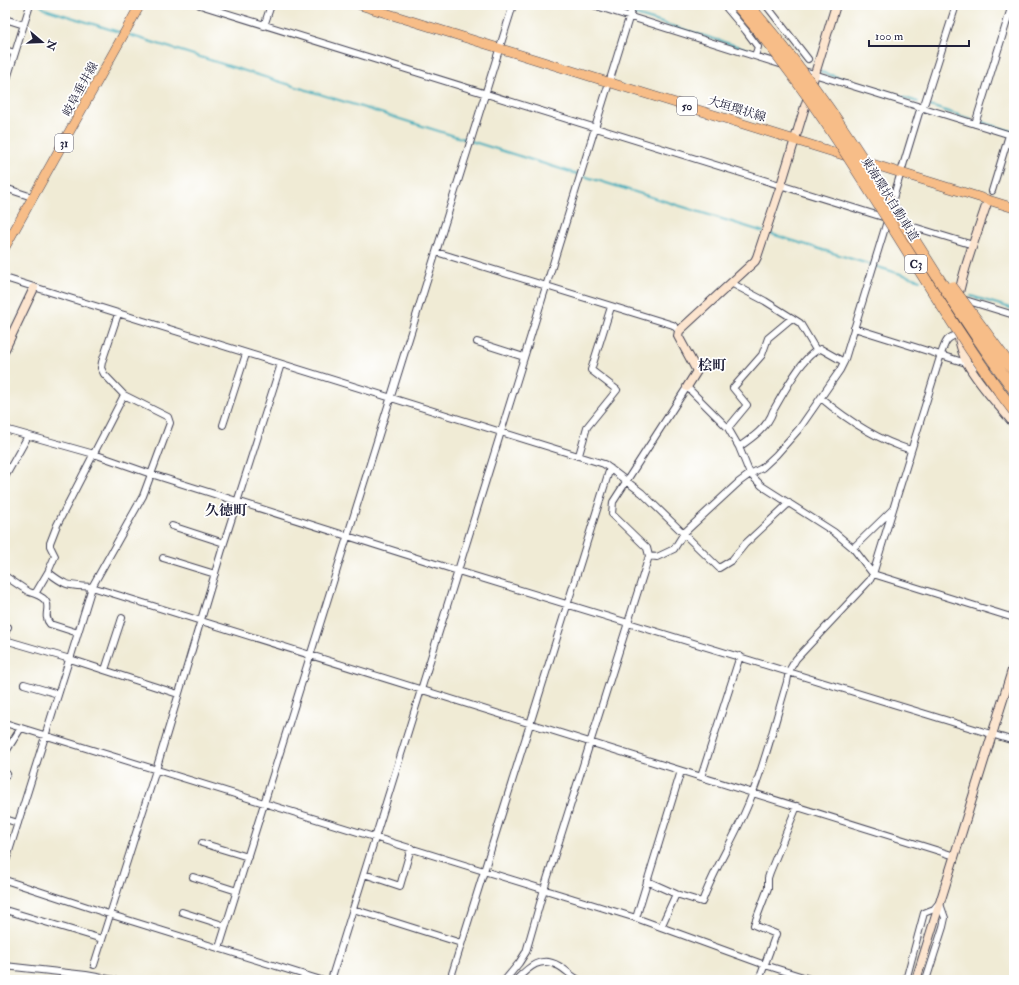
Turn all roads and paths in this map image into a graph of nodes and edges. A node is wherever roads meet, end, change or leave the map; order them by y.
1 (30, 5) edge
2 (140, 5) edge
3 (200, 5) edge
4 (271, 5) edge
5 (360, 5) edge
6 (514, 5) edge
7 (593, 5) edge
8 (633, 5) edge
9 (724, 5) edge
10 (737, 5) edge
11 (748, 5) edge
12 (836, 5) edge
13 (956, 5) edge
14 (1012, 5) edge
15 (768, 7) edge
16 (630, 16) junction
17 (5, 19) edge
18 (24, 25) junction
19 (264, 26) junction
20 (746, 31) junction
21 (500, 48) junction
22 (5, 50) edge
23 (15, 53) junction
24 (755, 56) junction
25 (808, 59) dead end
26 (7, 69) edge
27 (814, 74) junction
28 (610, 82) junction
29 (5, 85) edge
30 (486, 93) junction
31 (922, 107) junction
32 (975, 124) junction
33 (595, 128) junction
34 (1012, 135) edge
35 (795, 140) junction
36 (901, 173) junction
37 (875, 177) junction
38 (781, 185) junction
39 (5, 188) edge
40 (992, 191) dead end
41 (32, 197) junction
42 (988, 200) junction
43 (1014, 208) edge
44 (887, 219) junction
45 (973, 245) junction
46 (5, 247) edge
47 (436, 252) junction
48 (5, 278) edge
49 (731, 283) junction
50 (546, 286) junction
51 (34, 288) junction
52 (959, 298) junction
53 (611, 307) junction
54 (118, 314) junction
55 (1014, 315) edge
56 (792, 318) junction
57 (854, 328) junction
58 (679, 331) junction
59 (958, 334) junction
60 (477, 342) dead end
61 (5, 348) edge
62 (816, 350) junction
63 (246, 354) junction
64 (941, 354) junction
65 (524, 357) junction
66 (844, 362) junction
67 (967, 362) junction
68 (281, 364) junction
69 (1014, 371) edge
70 (1014, 378) edge
71 (687, 387) junction
72 (1014, 390) edge
73 (124, 395) junction
74 (390, 397) junction
75 (821, 398) junction
76 (1014, 411) edge
77 (1014, 424) edge
78 (223, 425) dead end
79 (728, 428) junction
80 (5, 429) edge
81 (501, 432) junction
82 (28, 436) junction
83 (739, 447) junction
84 (912, 450) junction
85 (94, 454) junction
86 (579, 456) junction
87 (610, 468) junction
88 (151, 474) junction
89 (750, 474) junction
90 (5, 477) edge
91 (626, 481) junction
92 (237, 501) junction
93 (789, 503) junction
94 (894, 509) junction
95 (172, 526) dead end
96 (684, 533) junction
97 (348, 535) junction
98 (224, 543) junction
99 (853, 548) junction
100 (649, 556) junction
101 (163, 558) dead end
102 (458, 570) junction
103 (48, 572) junction
104 (215, 574) junction
105 (874, 574) junction
106 (5, 576) edge
107 (92, 587) junction
108 (35, 594) junction
109 (567, 603) junction
110 (122, 618) dead end
111 (1014, 618) edge
112 (200, 621) junction
113 (628, 622) junction
114 (5, 626) edge
115 (5, 633) edge
116 (78, 633) junction
117 (5, 640) edge
118 (311, 655) junction
119 (740, 656) junction
120 (70, 660) junction
121 (1014, 664) edge
122 (105, 670) junction
123 (789, 671) junction
124 (24, 684) dead end
125 (422, 690) junction
126 (58, 694) junction
127 (178, 694) junction
128 (5, 723) edge
129 (529, 723) junction
130 (21, 728) junction
131 (992, 734) junction
132 (45, 735) junction
133 (1014, 741) edge
134 (590, 743) junction
135 (5, 753) edge
136 (156, 770) junction
137 (681, 771) junction
138 (5, 772) edge
139 (5, 776) edge
140 (701, 777) junction
141 (753, 793) junction
142 (265, 803) junction
143 (797, 806) junction
144 (5, 819) edge
145 (18, 823) junction
146 (376, 837) junction
147 (202, 843) dead end
148 (412, 848) junction
149 (955, 856) junction
150 (248, 857) junction
151 (5, 864) edge
152 (484, 871) junction
153 (364, 874) junction
154 (193, 877) dead end
155 (5, 880) edge
156 (647, 881) junction
157 (544, 889) junction
158 (237, 891) junction
159 (676, 894) junction
160 (939, 903) junction
161 (353, 909) junction
162 (5, 910) edge
163 (182, 912) dead end
164 (110, 914) junction
165 (636, 918) junction
166 (226, 926) junction
167 (661, 927) junction
168 (102, 939) junction
169 (462, 943) junction
170 (219, 948) junction
171 (94, 964) dead end
172 (765, 965) junction
173 (5, 966) edge
174 (114, 980) edge
175 (321, 980) edge
176 (331, 980) edge
177 (450, 980) edge
178 (505, 980) edge
179 (516, 980) edge
180 (579, 980) edge
181 (759, 980) edge
182 (813, 980) edge
183 (906, 980) edge
184 (916, 980) edge
185 (926, 980) edge

1 - 18 street
2 - 41 main road, 岐阜垂井線 / 31
3 - 19 street
4 - 19 street
5 - 21 main road, 大垣環状線 / 50
6 - 21 street
7 - 16 street
8 - 16 street
9 - 20 street
10 - 76 highway, 東海環状自動車道 / C3, bridge
11 - 37 highway, 東海環状自動車道 / C3, bridge
12 - 27 street
13 - 31 street
14 - 32 street
15 - 20 street
15 - 25 street
16 - 24 street
16 - 28 street
17 - 18 street
18 - 23 street
19 - 30 street
20 - 24 street
21 - 28 main road, 大垣環状線 / 50
21 - 30 street
22 - 23 street
23 - 26 street
24 - 27 street
26 - 29 street
27 - 31 street
27 - 35 street
28 - 33 street
28 - 35 main road, 大垣環状線 / 50
30 - 33 street
30 - 47 street
31 - 32 street
31 - 36 street
32 - 34 street
33 - 38 street
33 - 50 street
34 - 40 street
35 - 36 main road, 大垣環状線 / 50
35 - 38 street
36 - 42 main road, 大垣環状線 / 50
36 - 44 street
37 - 69 highway, bridge
37 - 72 highway, 東海環状自動車道 / C3, bridge
38 - 44 street
38 - 49 street
39 - 41 street
41 - 46 main road, 岐阜垂井線 / 31
42 - 43 main road, 大垣環状線 / 50
42 - 45 street
44 - 45 street
44 - 57 street
45 - 52 street
47 - 50 street
47 - 74 street
48 - 51 street
49 - 56 street
49 - 58 street
50 - 53 street
50 - 65 street
51 - 54 street
51 - 61 street
52 - 55 street
52 - 59 street
53 - 58 street
53 - 86 street
54 - 63 street
54 - 73 street
56 - 62 street
56 - 79 street
57 - 64 street
57 - 66 street
58 - 71 street
59 - 64 street
59 - 67 street
60 - 65 street
62 - 66 street
62 - 83 street
63 - 68 street
63 - 78 street
64 - 67 street
64 - 84 street
65 - 81 street
66 - 75 street
67 - 70 street
67 - 77 street
68 - 74 street
68 - 92 street
71 - 79 street
71 - 91 street
73 - 85 street
73 - 88 street
74 - 81 street
74 - 97 street
75 - 84 street
75 - 89 street
79 - 83 street
80 - 82 street
81 - 86 street
81 - 102 street
82 - 85 street
82 - 90 street
83 - 89 street
84 - 94 street
85 - 88 street
85 - 103 street
86 - 87 street
87 - 91 street
87 - 109 street
88 - 92 street
88 - 107 street
89 - 93 street
89 - 96 street
91 - 96 street
91 - 100 street
92 - 97 street
92 - 98 street
93 - 96 street
93 - 99 street
94 - 99 street
94 - 105 street
95 - 98 street
96 - 100 street
97 - 102 street
97 - 118 street
98 - 104 street
99 - 105 street
100 - 113 street
101 - 104 street
102 - 109 street
102 - 125 street
103 - 107 street
103 - 108 street
104 - 112 street
105 - 111 street
105 - 123 street
106 - 108 street
107 - 112 street
107 - 116 street
108 - 116 street
109 - 113 street
109 - 129 street
110 - 122 street
112 - 118 street
112 - 127 street
113 - 119 street
113 - 134 street
114 - 115 street
116 - 120 street
117 - 120 street
118 - 125 street
118 - 142 street
119 - 123 street
119 - 140 street
120 - 122 street
120 - 126 street
121 - 131 street
122 - 127 street
123 - 131 street
123 - 141 street
124 - 126 street
125 - 129 street
125 - 146 street
126 - 132 street
127 - 136 street
128 - 130 street
129 - 134 street
129 - 152 street
130 - 132 street
130 - 135 street
131 - 133 street
131 - 149 street
132 - 136 street
132 - 145 street
134 - 137 street
134 - 157 street
136 - 142 street
136 - 164 street
137 - 140 street
137 - 156 street
138 - 139 street
140 - 141 street
141 - 143 street
141 - 159 street
142 - 146 street
142 - 150 street
143 - 149 street
143 - 172 street
144 - 145 street
145 - 151 street
146 - 148 street
146 - 153 street
147 - 150 street
148 - 152 street
148 - 153 street
149 - 160 street
150 - 158 street
152 - 157 street
152 - 169 street
153 - 161 street
154 - 158 street
155 - 164 street
156 - 159 street
156 - 165 street
157 - 165 street
157 - 178 street
158 - 166 street
159 - 167 street
160 - 183 street
160 - 184 street
160 - 185 street
161 - 169 street
161 - 176 street
162 - 168 street
163 - 166 street
164 - 168 street
164 - 170 street
165 - 167 street
166 - 170 street
167 - 172 street
168 - 171 street
169 - 177 street
170 - 175 street
172 - 181 street
172 - 182 street
173 - 174 street
179 - 180 street

